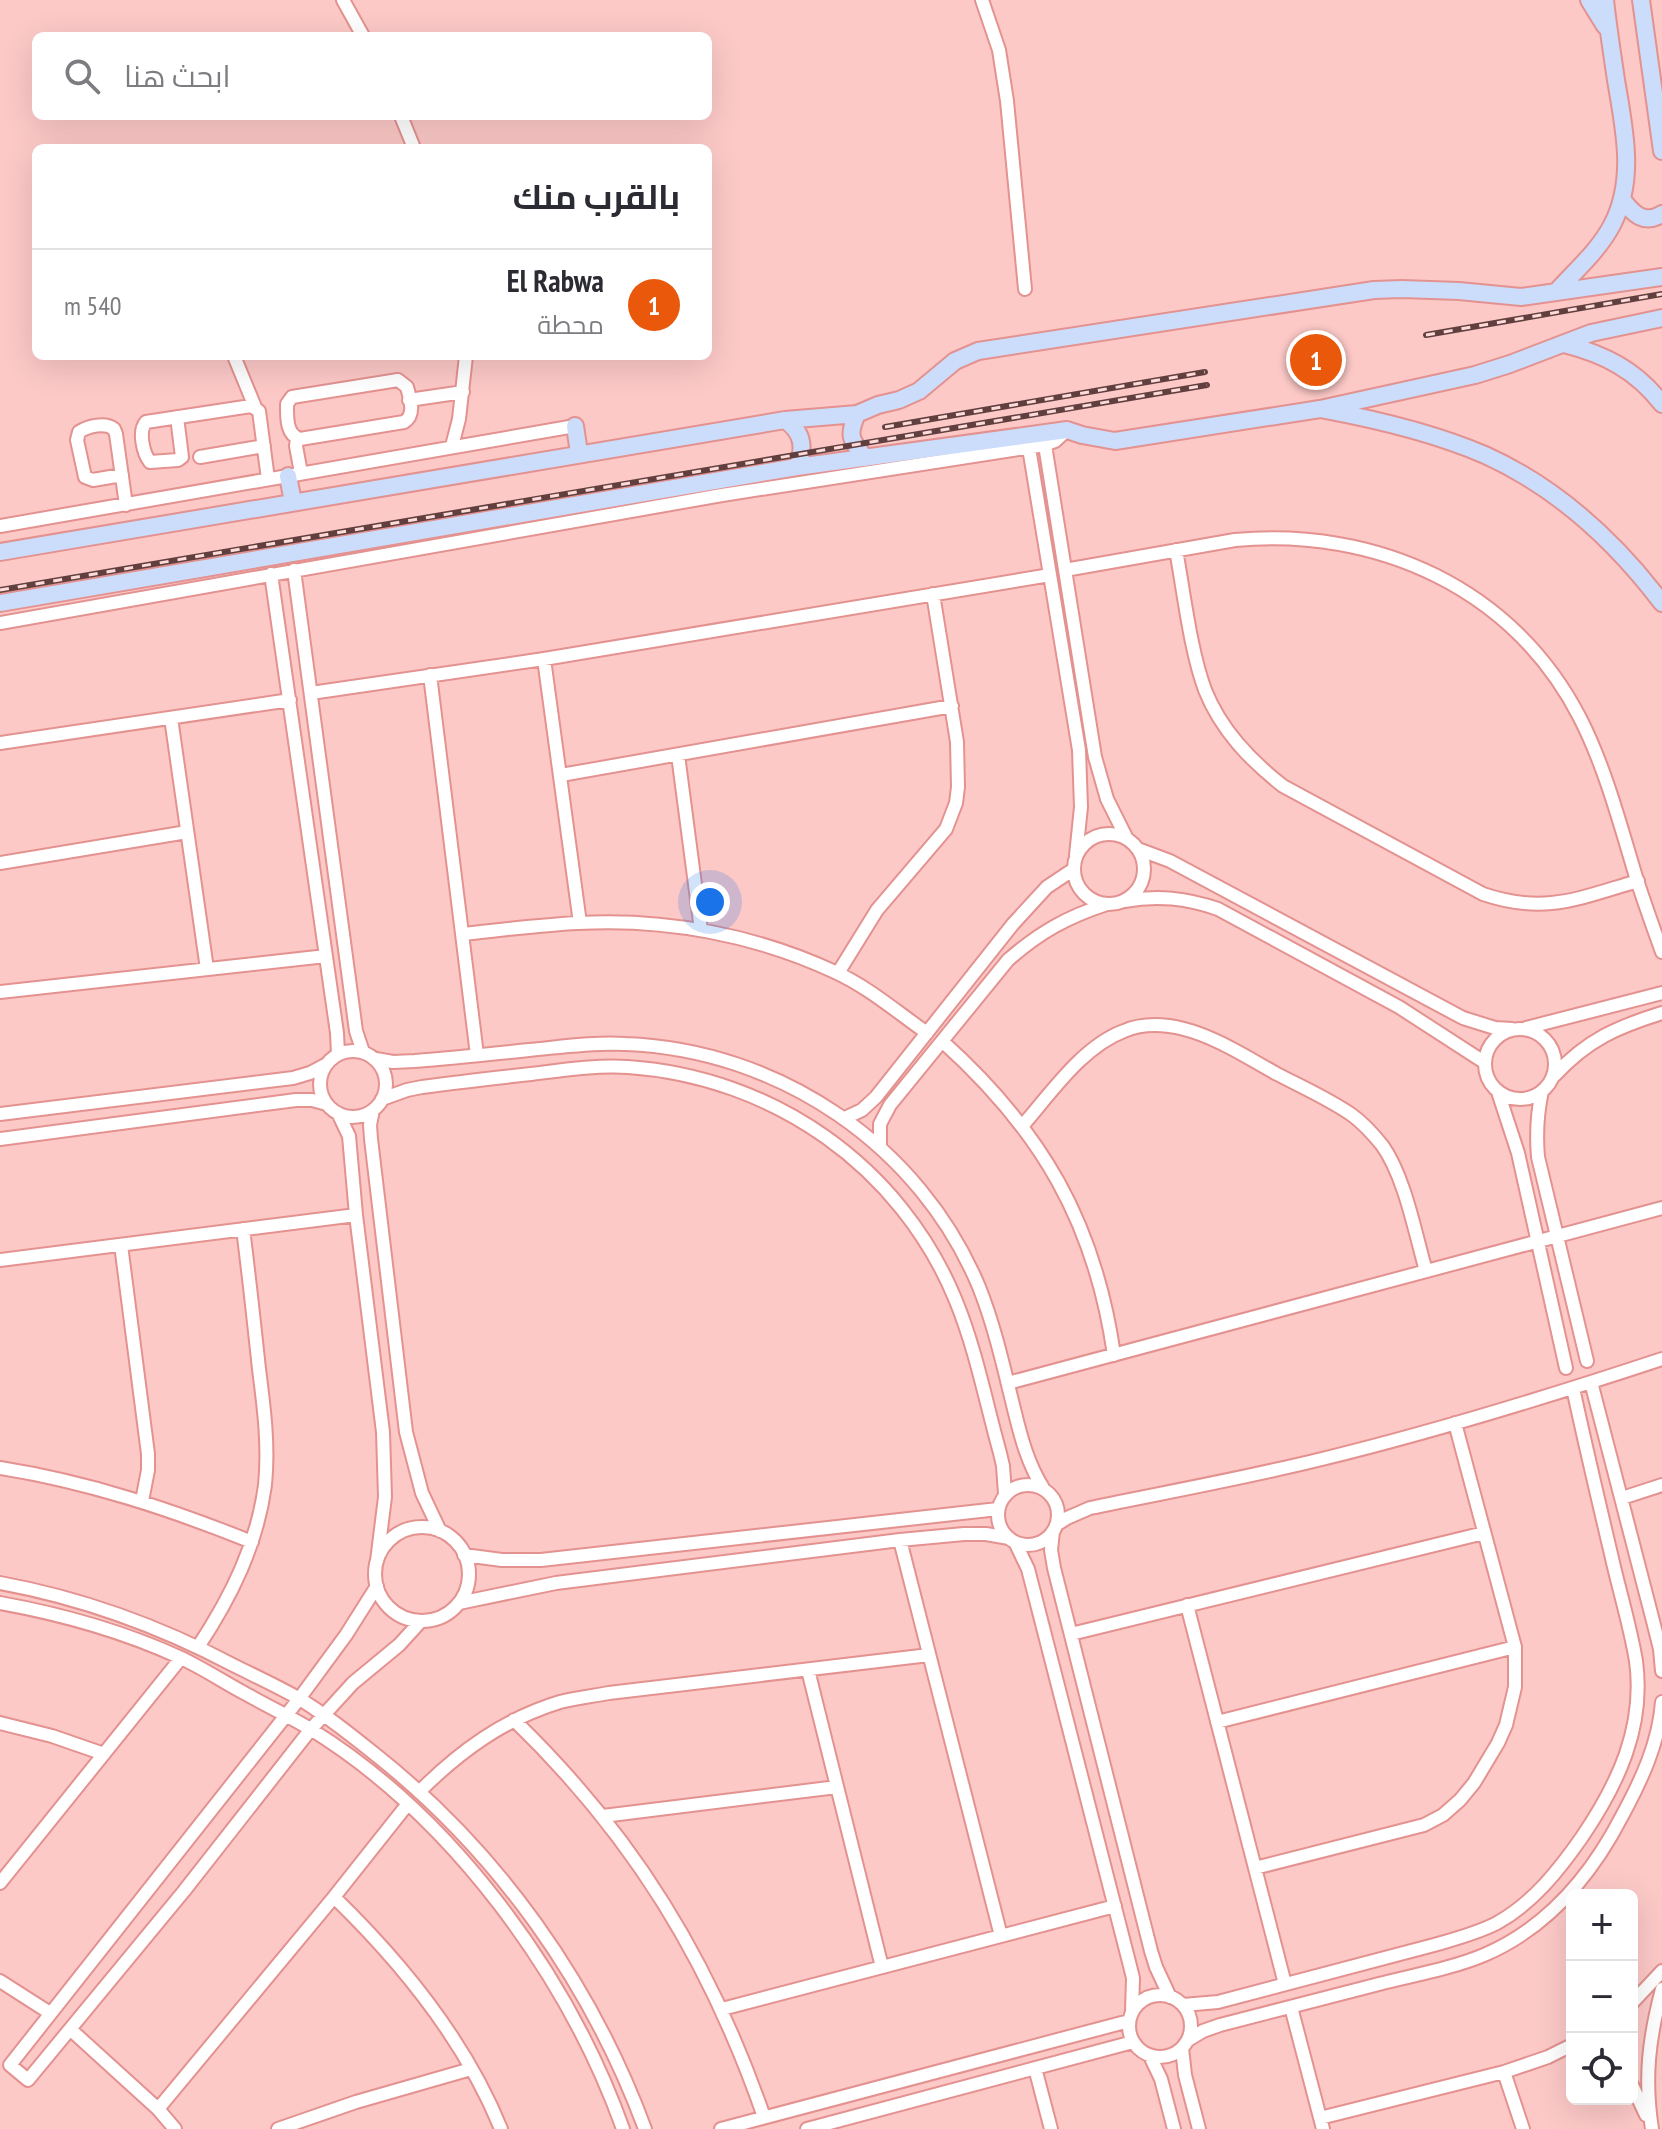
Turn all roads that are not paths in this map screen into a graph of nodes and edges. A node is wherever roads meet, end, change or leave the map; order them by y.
1 (343, 0) edge
2 (982, 0) edge
3 (1589, 0) edge
4 (1605, 0) edge
5 (1641, 0) edge
6 (1608, 30) junction
7 (361, 32) edge
8 (403, 120) edge
9 (412, 144) edge
10 (1662, 151) edge
11 (1622, 199) junction
12 (1662, 214) edge
13 (1662, 277) edge
14 (1025, 289) dead end
15 (1557, 291) junction
16 (1662, 318) edge
17 (1562, 343) junction
18 (236, 360) edge
19 (466, 360) edge
20 (463, 392) junction
21 (409, 400) junction
22 (1662, 404) edge
23 (255, 407) junction
24 (1320, 409) junction
25 (857, 414) junction
26 (177, 417) dead end
27 (785, 420) junction
28 (575, 426) joint
29 (1067, 430) junction
30 (297, 438) junction
31 (1045, 445) junction
32 (264, 446) junction
33 (452, 446) junction
34 (1029, 448) junction
35 (579, 453) junction
36 (200, 457) dead end
37 (865, 458) junction
38 (797, 467) junction
39 (122, 475) junction
40 (295, 475) junction
41 (268, 479) junction
42 (293, 502) junction
43 (126, 505) junction
44 (0, 526) edge
45 (1176, 550) junction
46 (0, 552) edge
47 (294, 570) junction
48 (1065, 570) junction
49 (271, 574) junction
50 (1050, 575) junction
51 (933, 594) junction
52 (0, 603) edge
53 (1662, 603) edge
54 (0, 623) edge
55 (303, 633) junction
56 (281, 638) junction
57 (544, 659) junction
58 (430, 675) junction
59 (311, 693) junction
60 (290, 700) junction
61 (952, 706) junction
62 (171, 718) junction
63 (0, 743) edge
64 (678, 755) junction
65 (561, 775) junction
66 (187, 832) junction
67 (1127, 839) junction
68 (1138, 849) junction
69 (1076, 855) junction
70 (0, 863) edge
71 (1074, 869) junction
72 (1638, 881) junction
73 (1124, 901) junction
74 (1107, 904) junction
75 (580, 923) junction
76 (701, 930) junction
77 (462, 934) junction
78 (1662, 952) edge
79 (326, 956) junction
80 (207, 969) junction
81 (838, 973) junction
82 (0, 992) edge
83 (1662, 993) edge
84 (1662, 1013) edge
85 (1518, 1029) junction
86 (927, 1033) junction
87 (942, 1041) junction
88 (363, 1052) junction
89 (338, 1054) junction
90 (477, 1055) junction
91 (376, 1059) junction
92 (1484, 1062) junction
93 (325, 1065) junction
94 (1553, 1077) junction
95 (1542, 1091) junction
96 (1498, 1092) junction
97 (382, 1099) junction
98 (327, 1104) junction
99 (373, 1110) junction
100 (338, 1113) junction
101 (0, 1114) edge
102 (845, 1118) junction
103 (1023, 1125) junction
104 (0, 1139) edge
105 (880, 1146) junction
106 (1662, 1208) edge
107 (356, 1215) junction
108 (243, 1229) junction
109 (1555, 1236) junction
110 (1539, 1241) junction
111 (121, 1245) junction
112 (0, 1260) edge
113 (1426, 1271) junction
114 (395, 1342) junction
115 (372, 1344) junction
116 (1114, 1355) junction
117 (1662, 1359) edge
118 (1587, 1361) dead end
119 (1566, 1368) dead end
120 (1591, 1382) junction
121 (1008, 1383) junction
122 (1573, 1388) junction
123 (1455, 1423) junction
124 (0, 1468) edge
125 (1662, 1485) edge
126 (1043, 1488) junction
127 (1005, 1494) junction
128 (1622, 1498) junction
129 (142, 1501) junction
130 (998, 1509) junction
131 (1054, 1528) junction
132 (440, 1531) junction
133 (1484, 1533) junction
134 (900, 1540) junction
135 (1012, 1540) junction
136 (252, 1542) junction
137 (464, 1555) junction
138 (377, 1561) junction
139 (0, 1583) edge
140 (377, 1586) junction
141 (0, 1603) edge
142 (459, 1603) junction
143 (1187, 1605) junction
144 (421, 1621) junction
145 (1071, 1634) junction
146 (198, 1647) junction
147 (1515, 1647) junction
148 (929, 1655) junction
149 (181, 1658) junction
150 (808, 1670) junction
151 (1662, 1671) edge
152 (299, 1699) junction
153 (1662, 1702) edge
154 (285, 1716) junction
155 (324, 1716) junction
156 (514, 1720) junction
157 (1217, 1722) junction
158 (0, 1723) edge
159 (311, 1729) junction
160 (104, 1754) junction
161 (837, 1787) junction
162 (419, 1792) junction
163 (407, 1805) junction
164 (603, 1816) junction
165 (1255, 1868) junction
166 (0, 1883) edge
167 (334, 1897) junction
168 (1115, 1906) junction
169 (1001, 1936) junction
170 (882, 1967) junction
171 (1662, 1971) edge
172 (0, 1981) edge
173 (1285, 1984) junction
174 (1662, 1989) edge
175 (1170, 1997) junction
176 (1638, 1997) edge
177 (1183, 2005) junction
178 (1291, 2007) junction
179 (722, 2009) junction
180 (50, 2013) junction
181 (1130, 2016) junction
182 (70, 2029) junction
183 (1133, 2042) junction
184 (1185, 2044) junction
185 (1566, 2048) edge
186 (1150, 2056) junction
187 (1035, 2068) junction
188 (471, 2069) junction
189 (1504, 2072) junction
190 (1638, 2098) edge
191 (158, 2109) junction
192 (764, 2117) junction
193 (1322, 2123) edge
194 (175, 2129) edge
195 (278, 2129) edge
196 (501, 2129) edge
197 (623, 2129) edge
198 (645, 2129) edge
199 (721, 2129) edge
200 (807, 2129) edge
201 (1051, 2129) edge
202 (1174, 2129) edge
203 (1199, 2129) edge
204 (1523, 2129) edge
205 (1652, 2129) edge

1 - 7 street
2 - 14 street
3 - 6 main road
4 - 6 main road
5 - 10 main road
6 - 11 main road
8 - 9 street
11 - 12 main road
11 - 15 main road
13 - 15 main road
15 - 25 main road
16 - 17 main road
17 - 22 main road
17 - 24 main road
18 - 23 street
19 - 20 street
20 - 21 street
20 - 33 street
21 - 30 street
21 - 30 street
23 - 26 street
23 - 32 street
24 - 29 main road
24 - 53 main road
25 - 27 main road
25 - 37 main road
27 - 35 main road
27 - 38 main road
28 - 33 street
28 - 35 main road
29 - 31 street
29 - 37 main road
30 - 40 street
31 - 34 street
31 - 48 street
32 - 36 street
32 - 41 street
33 - 40 street
34 - 47 street
34 - 50 street
35 - 42 main road
37 - 38 main road
38 - 52 main road
39 - 39 street
39 - 43 street
40 - 41 street
40 - 42 main road
41 - 43 street
42 - 46 main road
43 - 44 street
45 - 48 street
45 - 72 street
45 - 72 street
47 - 49 street
47 - 55 street
48 - 67 street
49 - 54 street
49 - 56 street
50 - 51 street
50 - 69 street
51 - 57 street
51 - 61 street
55 - 56 street
55 - 59 street
56 - 60 street
57 - 58 street
57 - 65 street
58 - 59 street
58 - 77 street
59 - 88 street
60 - 62 street
60 - 79 street
61 - 64 street
61 - 81 street
62 - 63 street
62 - 66 street
64 - 65 street
64 - 76 street
65 - 75 street
66 - 70 street
66 - 80 street
67 - 68 street
67 - 69 street
68 - 73 street
68 - 85 street
69 - 71 street
71 - 74 street
71 - 86 street
72 - 78 street
73 - 74 street
73 - 92 street
74 - 87 street
75 - 76 street
75 - 77 street
76 - 81 street
77 - 90 street
79 - 80 street
79 - 89 street
80 - 82 street
81 - 86 street
83 - 85 street
84 - 94 street
85 - 92 street
85 - 94 street
86 - 102 street
87 - 103 street
87 - 105 street
88 - 89 street
88 - 91 street
89 - 93 street
90 - 91 street
90 - 102 street
91 - 97 street
92 - 96 street
93 - 98 street
93 - 101 street
94 - 95 street
95 - 96 street
95 - 109 street
96 - 110 street
97 - 99 street
97 - 127 street
98 - 100 street
98 - 104 street
99 - 100 street
99 - 114 street
100 - 107 street
102 - 105 street
103 - 113 street
103 - 116 street
105 - 121 street
106 - 109 street
107 - 108 street
107 - 115 street
108 - 111 street
108 - 136 street
109 - 110 street
109 - 118 street
110 - 113 street
110 - 119 street
111 - 112 street
111 - 129 street
113 - 116 street
114 - 115 street
114 - 132 street
115 - 138 street
116 - 121 street
117 - 120 street
120 - 122 street
120 - 128 street
121 - 126 street
122 - 123 street
122 - 173 street
123 - 131 street
123 - 133 street
124 - 129 street
125 - 128 street
126 - 127 street
126 - 131 street
127 - 130 street
128 - 151 street
129 - 136 street
130 - 135 street
130 - 137 street
131 - 135 street
131 - 145 street
132 - 137 street
132 - 138 street
133 - 143 street
133 - 147 street
134 - 135 street
134 - 142 street
134 - 148 street
135 - 168 street
136 - 146 street
137 - 142 street
138 - 140 street
139 - 146 street
140 - 144 street
140 - 152 street
141 - 149 street
142 - 144 street
143 - 145 street
143 - 157 street
144 - 155 street
145 - 175 street
146 - 152 street
147 - 157 street
147 - 165 street
148 - 150 street
148 - 169 street
149 - 154 street
149 - 160 street
150 - 156 street
150 - 161 street
152 - 154 street
152 - 155 street
153 - 178 street
154 - 159 street
154 - 180 street
155 - 159 street
155 - 162 street
156 - 162 street
156 - 164 street
157 - 165 street
158 - 160 street
159 - 163 street
159 - 182 street
160 - 166 street
161 - 164 street
161 - 170 street
162 - 198 street
163 - 167 street
163 - 197 street
164 - 179 street
165 - 173 street
167 - 188 street
167 - 191 street
168 - 169 street
168 - 181 street
169 - 170 street
170 - 179 street
171 - 176 street
172 - 180 street
173 - 177 street
174 - 205 street
175 - 177 street
175 - 181 street
177 - 184 street
178 - 184 street
178 - 193 street
179 - 192 street
180 - 182 street
181 - 183 street
181 - 192 street
182 - 191 street
183 - 186 street
183 - 187 street
184 - 186 street
184 - 203 street
185 - 189 street
186 - 202 street
187 - 200 street
187 - 201 street
188 - 195 street
188 - 196 street
189 - 193 street
189 - 204 street
190 - 205 street
191 - 194 street
192 - 199 street

